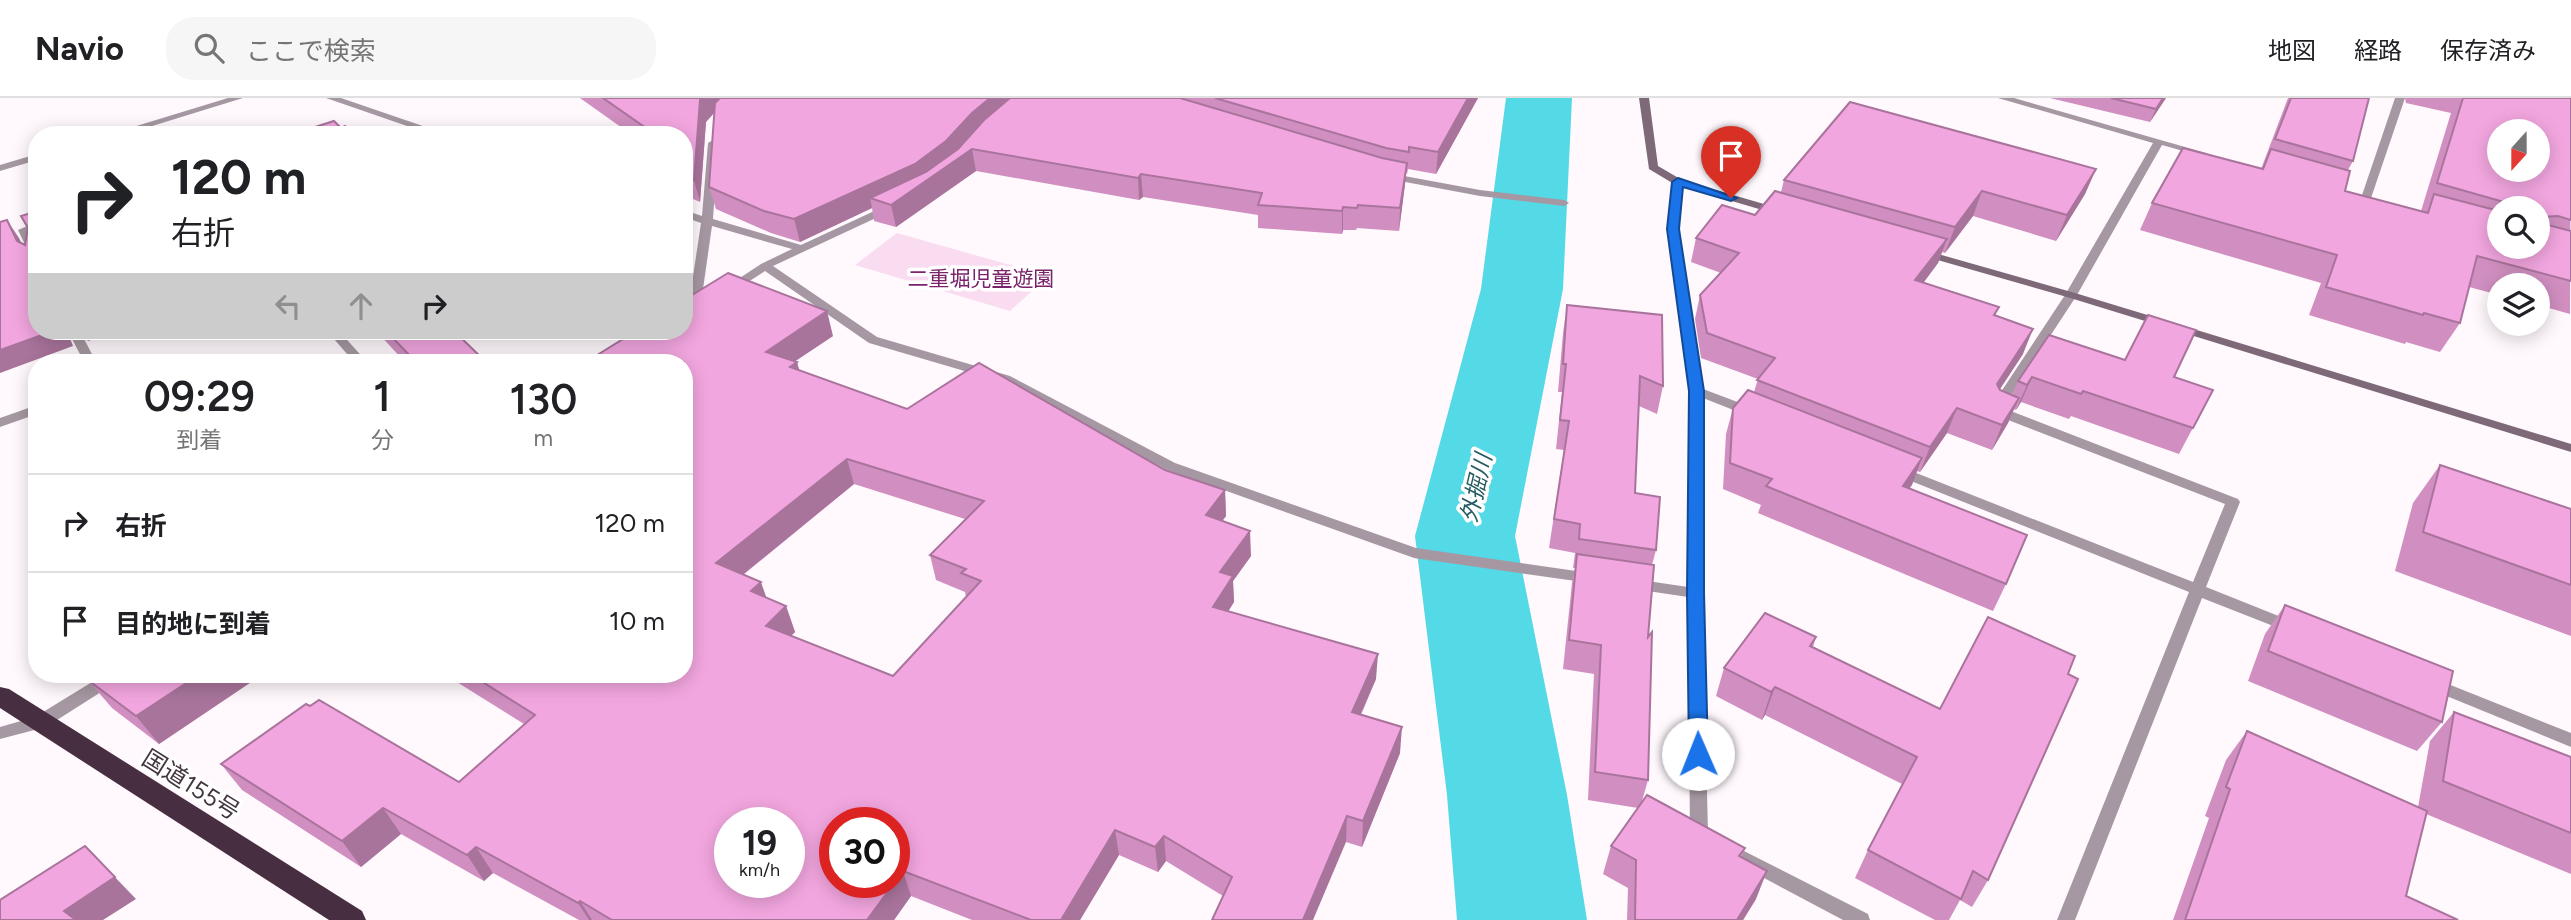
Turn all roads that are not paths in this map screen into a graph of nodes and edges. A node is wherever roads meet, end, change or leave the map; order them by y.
1 (238, 98) edge
2 (331, 98) edge
3 (1644, 98) edge
4 (2003, 98) edge
5 (2400, 98) edge
6 (153, 123) junction
7 (143, 126) edge
8 (156, 126) edge
9 (417, 126) edge
10 (713, 134) edge
11 (2159, 141) junction
12 (2211, 156) edge
13 (28, 160) edge
14 (0, 168) edge
15 (1382, 175) edge
16 (1678, 182) junction
17 (2352, 198) edge
18 (2365, 201) junction
19 (901, 202) edge
20 (1564, 203) dead end
21 (2379, 205) edge
22 (693, 216) edge
23 (1796, 216) edge
24 (707, 221) junction
25 (803, 249) junction
26 (1914, 250) edge
27 (765, 266) junction
28 (693, 293) edge
29 (2071, 295) junction
30 (718, 296) edge
31 (706, 304) edge
32 (693, 312) edge
33 (341, 340) edge
34 (354, 354) edge
35 (1697, 391) junction
36 (28, 412) edge
37 (1761, 416) edge
38 (0, 423) edge
39 (2571, 448) edge
40 (1876, 462) edge
41 (2197, 590) junction
42 (1695, 593) junction
43 (2300, 631) edge
44 (2416, 677) edge
45 (103, 683) edge
46 (0, 696) edge
47 (40, 722) junction
48 (0, 733) edge
49 (2571, 740) edge
50 (352, 920) edge
51 (1861, 920) edge
52 (2066, 920) edge

1 - 6 street
2 - 9 street
3 - 16 street
4 - 11 street
5 - 18 street
6 - 7 street
6 - 8 street
10 - 24 street
11 - 12 street
11 - 29 street
13 - 14 street
15 - 20 street
16 - 23 street
16 - 35 street
17 - 18 street
18 - 21 street
19 - 25 street
22 - 24 street
24 - 25 street
24 - 28 street
25 - 27 street
26 - 29 street
27 - 30 street
27 - 42 street
29 - 39 street
29 - 41 street
31 - 32 street
33 - 34 street
35 - 37 street
35 - 42 street
36 - 38 street
40 - 41 street
41 - 43 street
41 - 52 street
42 - 51 street
44 - 49 street
45 - 47 street
46 - 47 highway, 国道155号
47 - 48 street
47 - 50 highway, 国道155号

